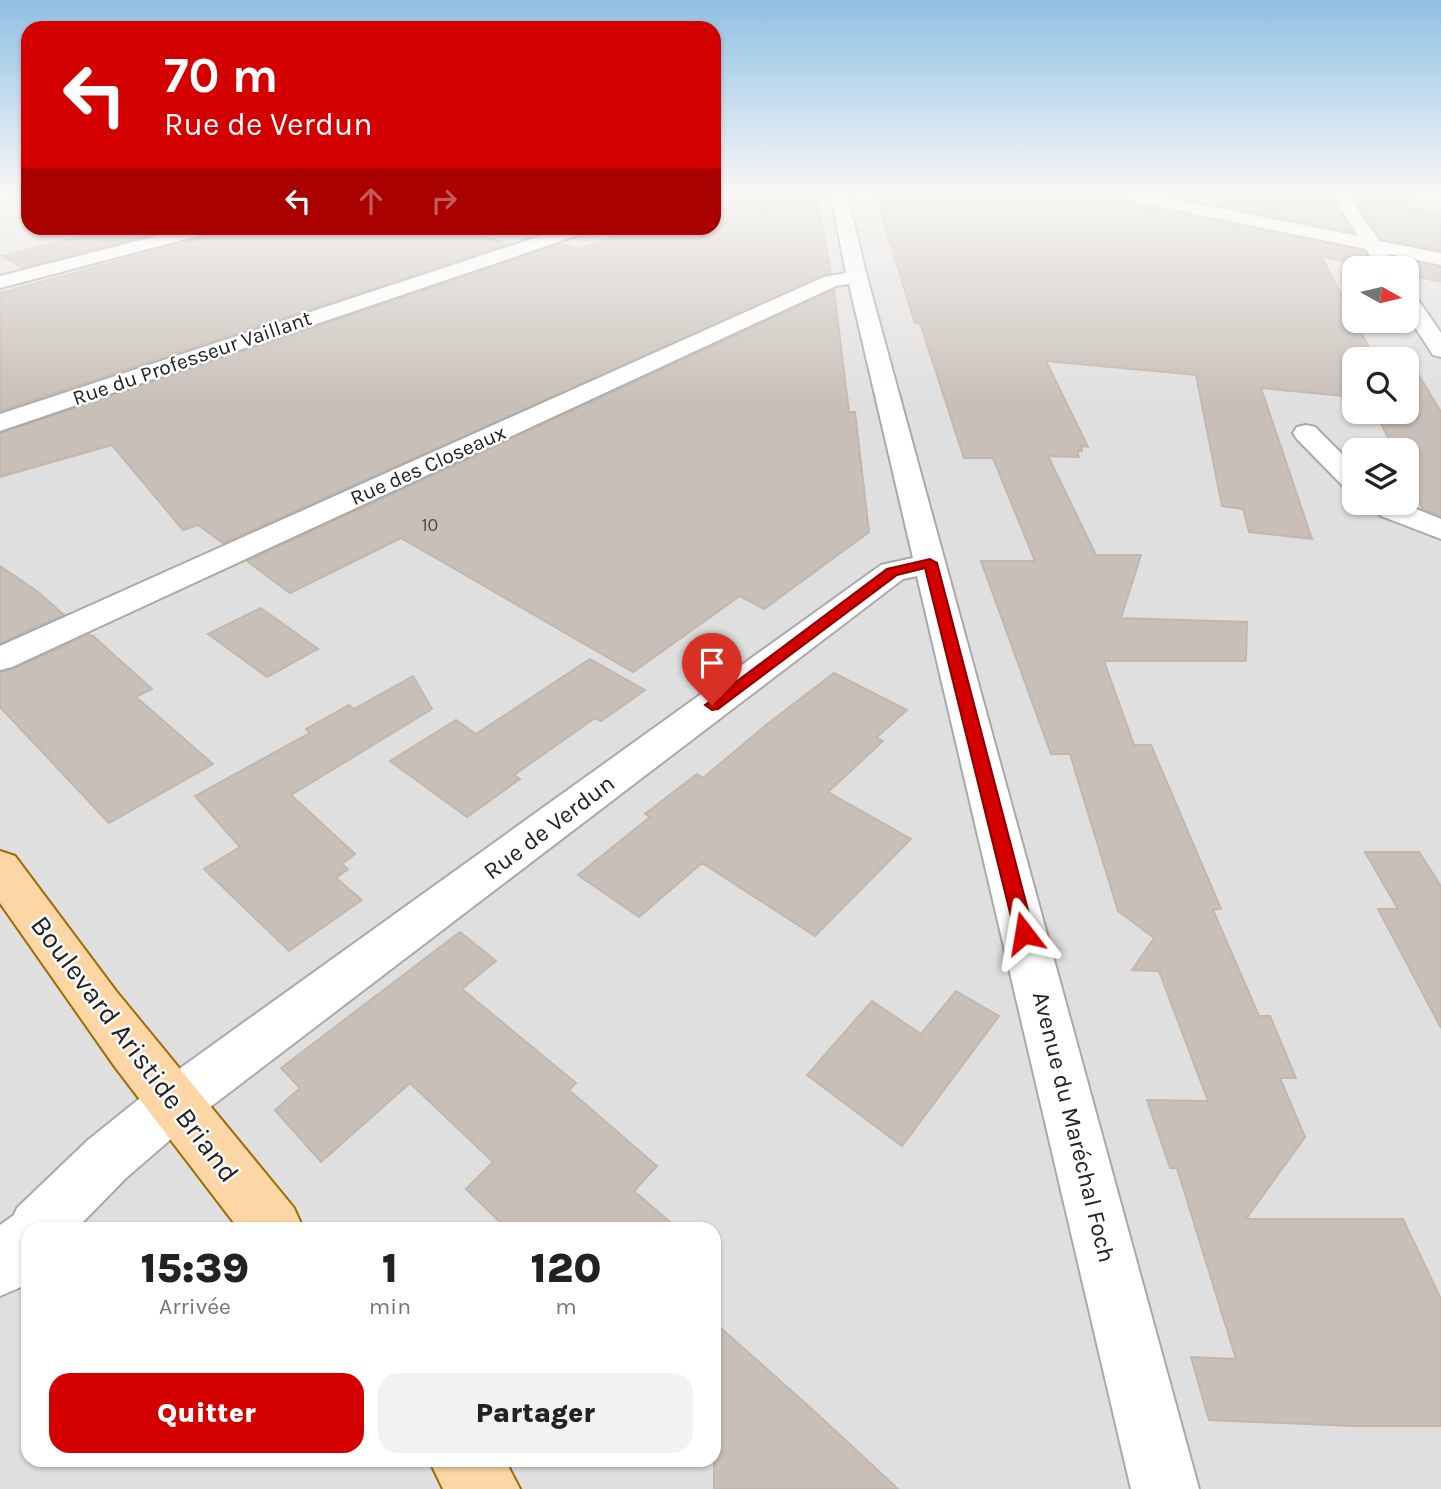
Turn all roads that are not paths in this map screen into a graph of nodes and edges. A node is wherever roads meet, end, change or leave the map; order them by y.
1 (67, 264) edge
2 (473, 264) edge
3 (854, 264) edge
4 (857, 277) junction
5 (0, 282) edge
6 (1419, 316) edge
7 (1441, 350) edge
8 (0, 423) edge
9 (1306, 433) dead end
10 (1342, 469) edge
11 (1404, 515) edge
12 (1441, 530) edge
13 (930, 563) junction
14 (0, 659) edge
15 (0, 868) edge
16 (173, 1104) junction
17 (43, 1222) edge
18 (269, 1222) edge
19 (21, 1245) edge
20 (0, 1266) edge
21 (468, 1467) edge
22 (485, 1489) edge
23 (1165, 1489) edge

1 - 5 street
2 - 8 street, Rue du Professeur Vaillant
3 - 4 street, Avenue du Maréchal Foch
4 - 13 street, Avenue du Maréchal Foch
4 - 14 street, Rue des Closeaux
6 - 7 street
9 - 10 street
11 - 12 street
13 - 16 street, Rue de Verdun
13 - 23 street, Avenue du Maréchal Foch
15 - 16 main road, Boulevard Aristide Briand
16 - 17 street, Rue de Verdun
16 - 18 main road, Boulevard Aristide Briand
19 - 20 street
21 - 22 main road

